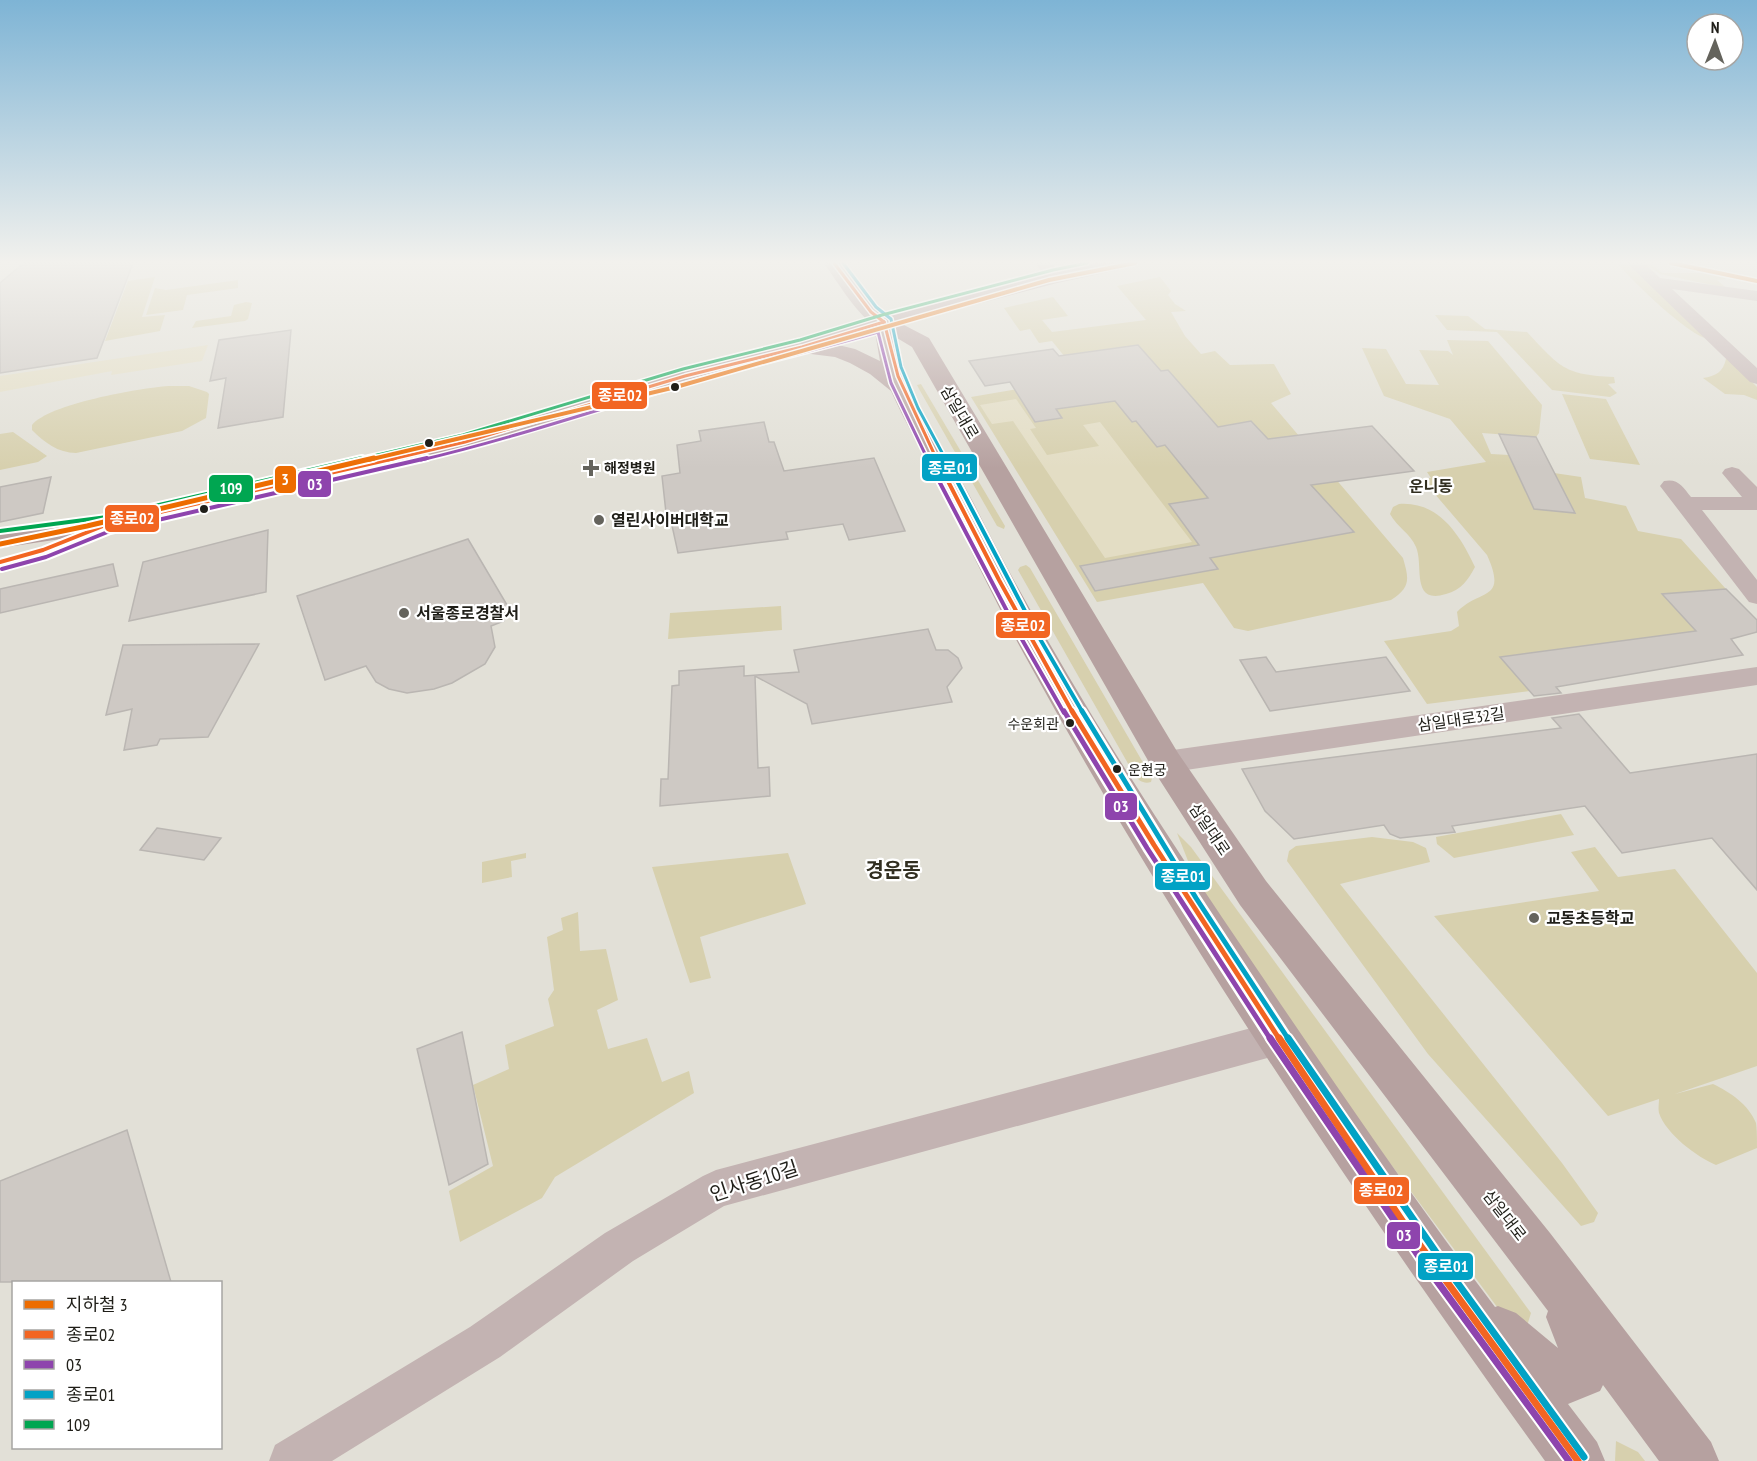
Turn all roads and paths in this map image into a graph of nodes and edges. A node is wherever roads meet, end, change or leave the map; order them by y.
1 (854, 331) edge
2 (885, 331) edge
3 (900, 331) edge
4 (1708, 331) edge
5 (801, 347) junction
6 (1757, 378) edge
7 (898, 386) junction
8 (1732, 473) dead end
9 (1671, 486) dead end
10 (1757, 501) edge
11 (1686, 504) junction
12 (968, 520) junction
13 (1026, 523) junction
14 (108, 524) junction
15 (0, 538) edge
16 (0, 562) edge
17 (1757, 597) edge
18 (1015, 607) junction
19 (1078, 611) junction
20 (1757, 676) edge
21 (1166, 762) junction
22 (1278, 1038) junction
23 (1533, 1250) junction
24 (1434, 1266) junction
25 (291, 1461) edge
26 (1578, 1461) edge
27 (1692, 1461) edge

1 - 5 main road
2 - 7 main road
3 - 13 main road, 삼일대로
4 - 6 street
5 - 7 main road
5 - 14 main road
7 - 12 main road
8 - 10 street
9 - 11 street
10 - 11 street
11 - 17 street
12 - 13 main road
12 - 18 main road
13 - 19 main road, 삼일대로
14 - 15 main road
14 - 16 main road
18 - 19 main road
18 - 22 main road
19 - 21 main road, 삼일대로
20 - 21 street, 삼일대로32길
21 - 23 main road, 삼일대로
22 - 24 main road
22 - 25 street, 인사동10길
23 - 24 main road
23 - 27 main road, 삼일대로
24 - 26 main road

